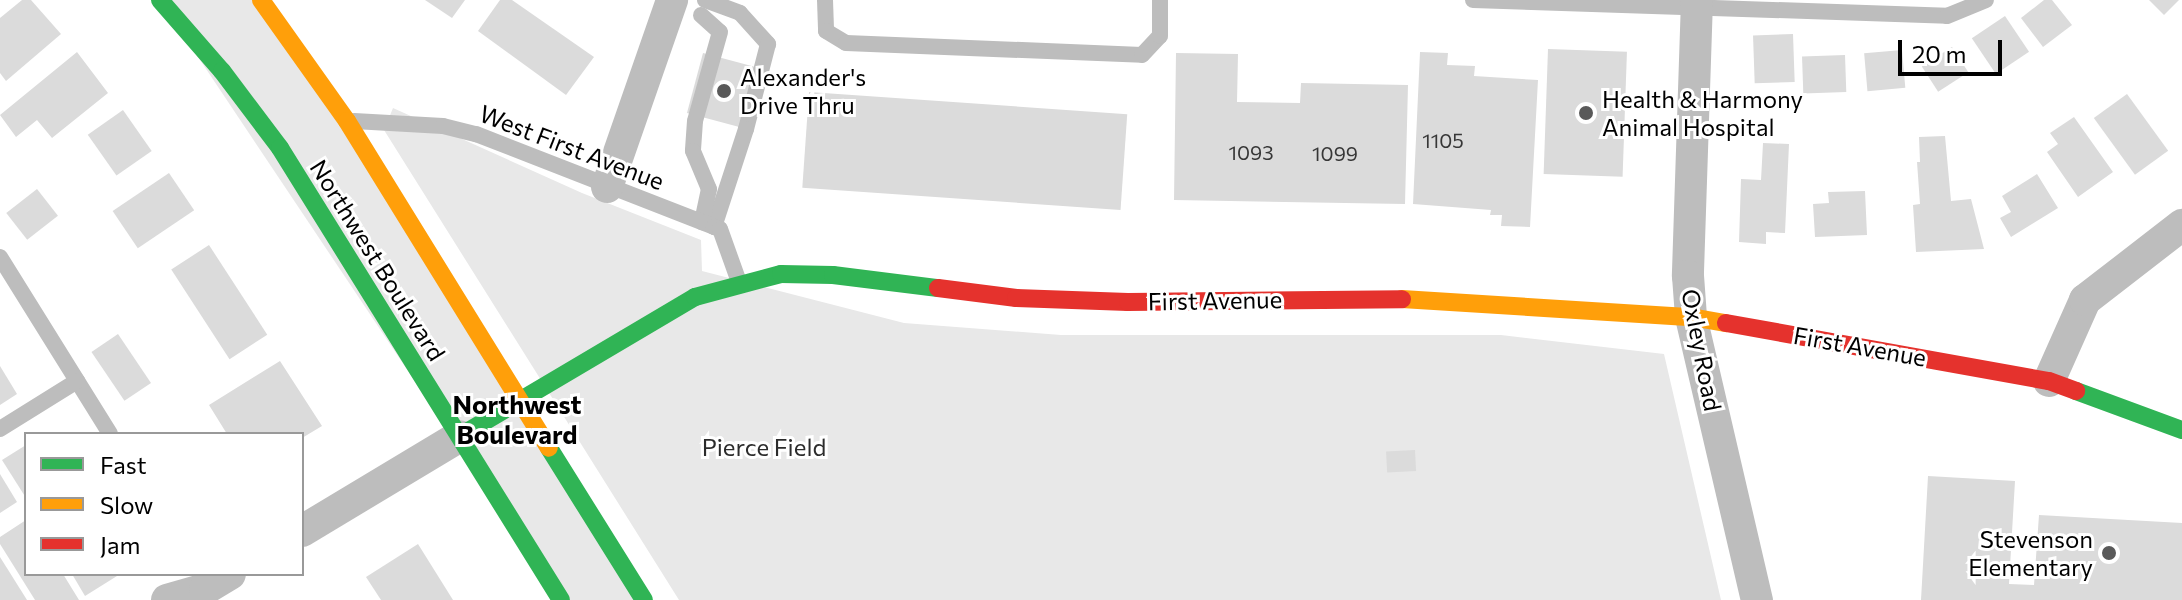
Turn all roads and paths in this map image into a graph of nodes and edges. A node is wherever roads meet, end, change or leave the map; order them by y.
1 (160, 0) edge
2 (261, 0) edge
3 (672, 0) edge
4 (825, 0) edge
5 (1160, 0) edge
6 (1473, 0) edge
7 (1986, 0) edge
8 (1697, 5) edge
9 (703, 8) edge
10 (347, 121) junction
11 (607, 187) junction
12 (708, 225) junction
13 (2182, 225) edge
14 (0, 257) edge
15 (740, 283) junction
16 (1691, 317) junction
17 (77, 381) junction
18 (2049, 381) junction
19 (519, 399) junction
20 (0, 429) edge
21 (2182, 430) edge
22 (109, 432) edge
23 (460, 436) junction
24 (304, 530) edge
25 (208, 587) edge
26 (167, 600) edge
27 (561, 600) edge
28 (644, 600) edge
29 (1757, 600) edge

1 - 23 street, Northwest Boulevard
2 - 10 street, Northwest Boulevard
3 - 11 street
4 - 5 lane
6 - 8 lane
7 - 8 lane
8 - 16 street, Oxley Road
9 - 12 lane
9 - 12 lane
10 - 11 lane, West First Avenue
10 - 19 street, Northwest Boulevard
11 - 12 lane, West First Avenue
12 - 15 lane
13 - 18 street
14 - 17 lane
15 - 16 street, First Avenue
15 - 19 street, First Avenue
16 - 18 street, First Avenue
16 - 29 street, Oxley Road
17 - 20 lane
17 - 22 lane
18 - 21 street, First Avenue
19 - 23 street, First Avenue
19 - 28 street, Northwest Boulevard
23 - 24 street, First Avenue
23 - 27 street, Northwest Boulevard
25 - 26 street

